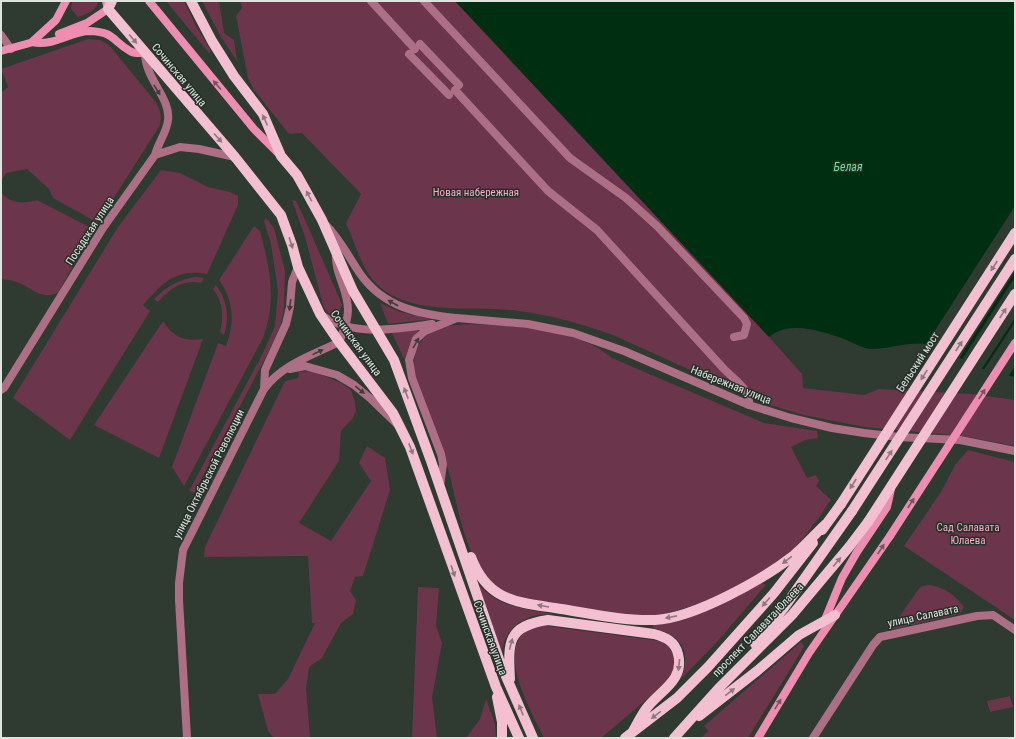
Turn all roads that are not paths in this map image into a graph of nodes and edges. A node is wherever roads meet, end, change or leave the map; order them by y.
1 (66, 1) edge
2 (149, 1) edge
3 (191, 1) edge
4 (371, 1) edge
5 (424, 1) edge
6 (109, 4) edge
7 (1, 35) edge
8 (32, 42) junction
9 (11, 49) junction
10 (415, 49) junction
11 (1, 51) edge
12 (145, 53) junction
13 (454, 90) junction
14 (154, 155) junction
15 (281, 156) junction
16 (235, 157) junction
17 (322, 220) junction
18 (1015, 233) edge
19 (336, 252) junction
20 (1015, 259) edge
21 (298, 267) junction
22 (1015, 294) edge
23 (348, 309) junction
24 (320, 314) junction
25 (458, 318) junction
26 (330, 320) junction
27 (445, 322) junction
28 (346, 326) junction
29 (364, 329) junction
30 (377, 330) junction
31 (734, 336) dead end
32 (339, 342) junction
33 (1015, 343) edge
34 (264, 389) junction
35 (1, 390) edge
36 (749, 405) junction
37 (402, 428) junction
38 (1015, 451) edge
39 (440, 486) junction
40 (451, 517) junction
41 (826, 524) junction
42 (871, 524) junction
43 (835, 616) junction
44 (825, 620) junction
45 (1015, 630) edge
46 (809, 653) junction
47 (510, 682) junction
48 (496, 687) junction
49 (718, 689) junction
50 (770, 717) junction
51 (633, 731) junction
52 (674, 736) edge
53 (188, 738) edge
54 (502, 738) edge
55 (519, 738) edge
56 (533, 738) edge
57 (625, 738) edge
58 (758, 738) edge
59 (763, 738) edge
60 (812, 738) edge

1 - 8 main road
15 -> 2 main road, Сочинская улица
15 -> 3 main road
4 - 10 street
5 - 31 street
6 - 8 main road
6 -> 12 main road, Сочинская улица
7 - 9 street
8 - 9 main road
8 - 12 main road
9 - 11 main road
10 - 13 street
10 - 13 street
12 -> 14 street, Посадская улица
12 -> 16 main road, Сочинская улица
13 - 36 street
14 - 16 street
14 - 35 street, Посадская улица
17 -> 15 main road, Сочинская улица
16 -> 21 main road, Сочинская улица
17 - 19 main road, Сочинская улица
25 -> 17 street
18 -> 41 main road, Бельский мост, bridge
19 - 23 street
19 - 30 main road, Сочинская улица
49 -> 20 main road, bridge
21 - 24 main road, Сочинская улица
21 -> 34 street
42 -> 22 main road, bridge
23 - 26 street
23 - 28 street
24 - 26 street
24 - 32 main road, Сочинская улица
25 - 27 street, Набережная улица
25 - 36 street, Набережная улица
26 - 28 street
27 - 30 street
39 -> 27 street
28 - 29 street
28 - 32 street
29 - 30 street
29 - 32 street
39 -> 30 main road, Сочинская улица
34 -> 32 street
32 - 37 main road, Сочинская улица
43 -> 33 main road, bridge
34 -> 37 street
34 - 53 street, улица Октябрьской Революции
36 - 38 street, Набережная улица
37 -> 48 main road, Сочинская улица
39 - 40 main road, Сочинская улица
41 -> 40 main road
40 - 47 main road, Сочинская улица
41 -> 51 main road
42 - 44 main road
49 -> 42 main road, проспект Салавата Юлаева
43 - 44 main road
43 - 46 main road
44 - 46 main road
52 -> 44 main road
45 - 60 street, улица Салавата
50 -> 46 main road
47 -> 51 main road
56 -> 47 main road, Сочинская улица
48 - 54 main road
48 - 55 main road, Сочинская улица
49 - 52 main road, проспект Салавата Юлаева
50 - 58 main road
50 - 59 street
51 - 57 main road

